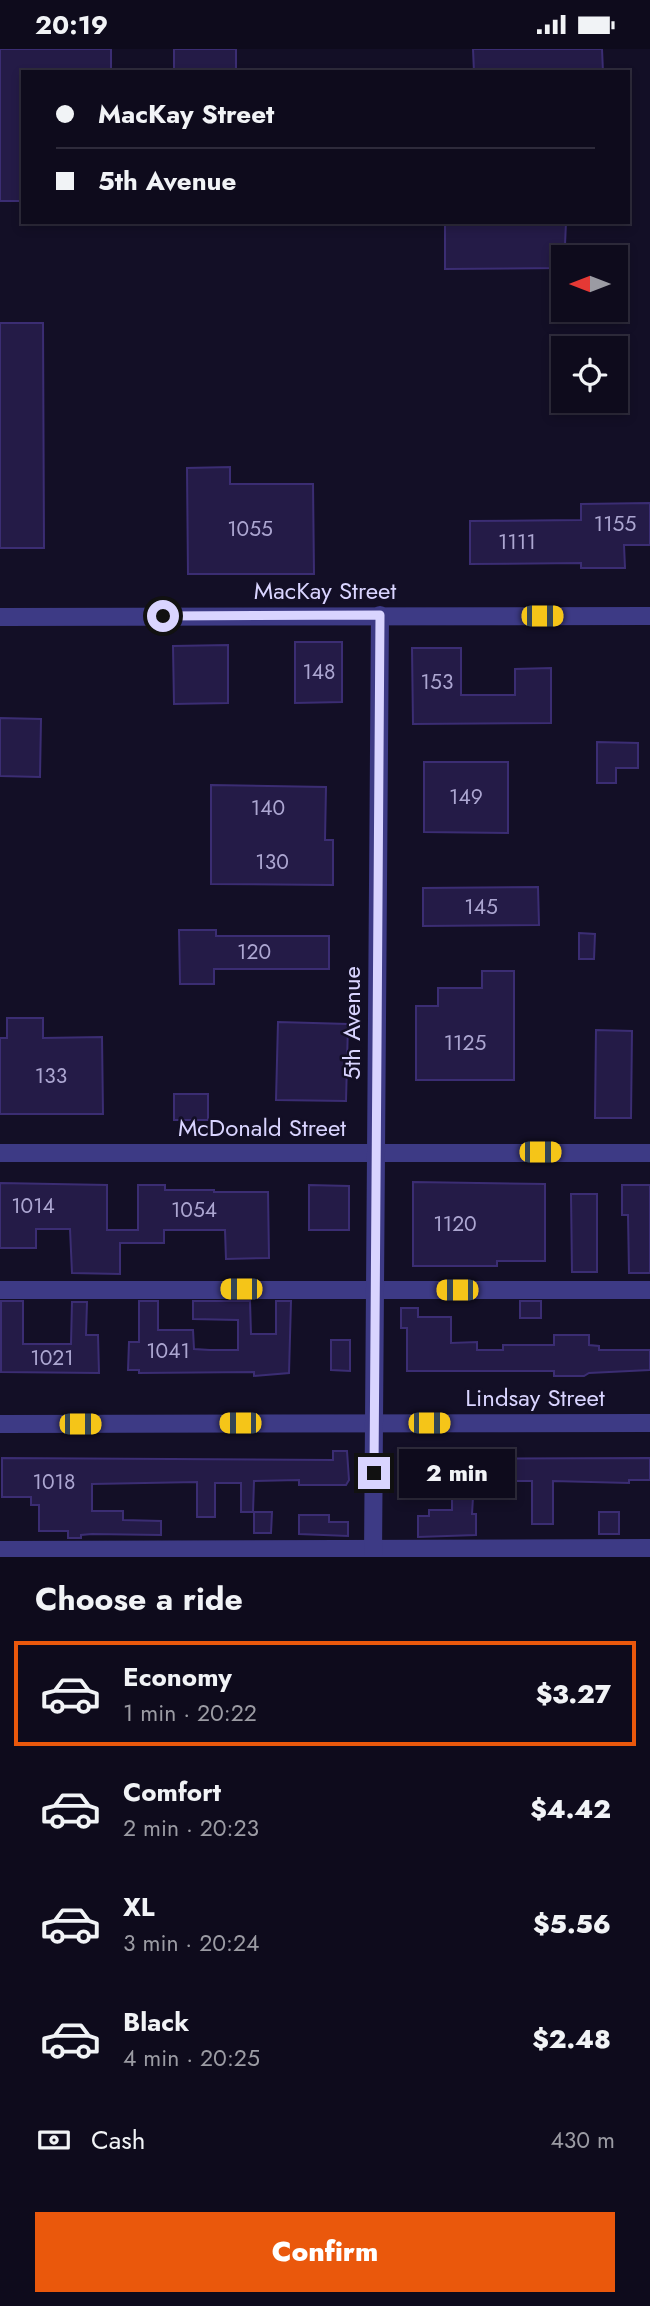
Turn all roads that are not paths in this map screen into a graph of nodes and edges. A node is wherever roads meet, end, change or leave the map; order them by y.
1 (380, 615) junction
2 (650, 616) edge
3 (0, 617) edge
4 (376, 1152) junction
5 (0, 1153) edge
6 (650, 1153) edge
7 (375, 1289) junction
8 (0, 1290) edge
9 (650, 1290) edge
10 (374, 1423) junction
11 (650, 1423) edge
12 (0, 1424) edge
13 (650, 1548) edge
14 (0, 1550) edge
15 (373, 1553) edge

1 - 2 street, MacKay Street
1 - 3 street, MacKay Street
1 - 4 street, 5th Avenue
4 - 5 street, McDonald Street
4 - 6 street, McDonald Street
4 - 7 street, 5th Avenue
7 - 8 street
7 - 9 street
7 - 10 street, 5th Avenue
10 - 11 street, Lindsay Street
10 - 12 street, Lindsay Street
10 - 15 street, 5th Avenue
13 - 15 street
14 - 15 street

